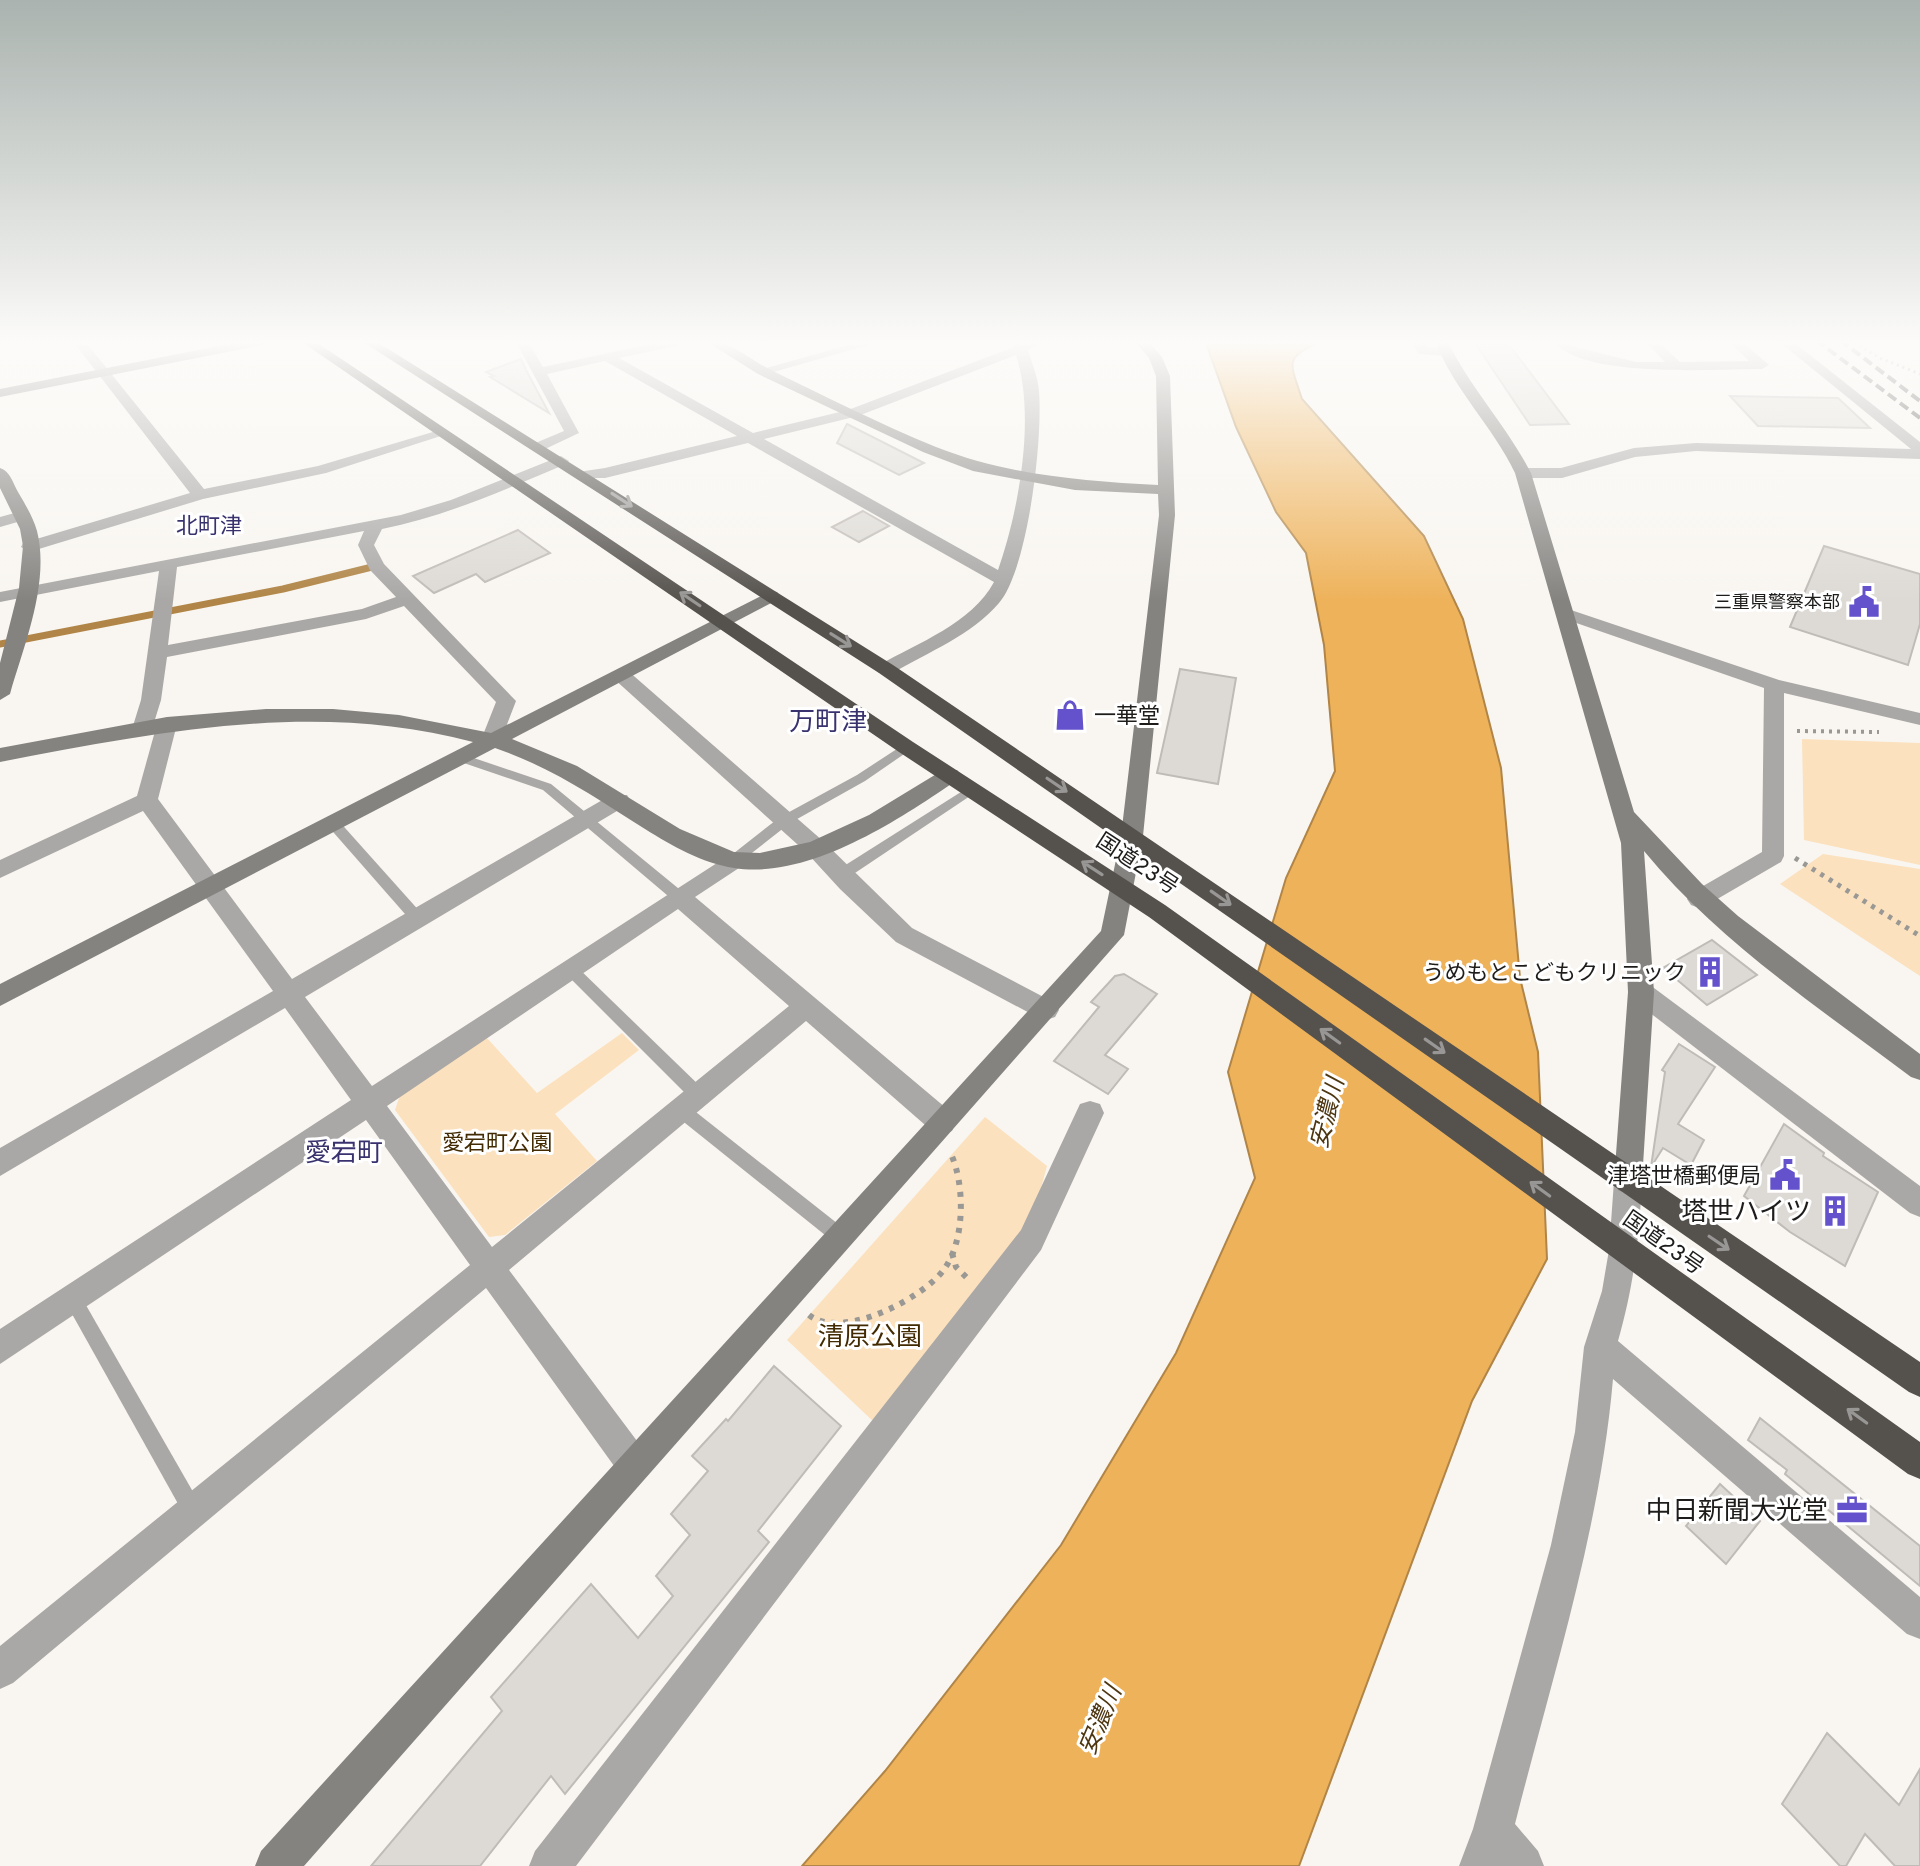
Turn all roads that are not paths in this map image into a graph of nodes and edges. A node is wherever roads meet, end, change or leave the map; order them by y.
1 (148, 427) edge
2 (434, 427) edge
3 (506, 427) edge
4 (569, 427) edge
5 (732, 427) edge
6 (789, 427) edge
7 (884, 427) edge
8 (1030, 427) edge
9 (1164, 427) edge
10 (1497, 427) edge
11 (1890, 427) edge
12 (443, 433) junction
13 (748, 436) junction
14 (538, 447) junction
15 (1920, 452) edge
16 (561, 461) junction
17 (0, 473) edge
18 (1523, 473) junction
19 (583, 475) junction
20 (1027, 479) junction
21 (513, 480) junction
22 (1166, 490) junction
23 (200, 495) junction
24 (22, 516) junction
25 (0, 522) edge
26 (375, 526) junction
27 (29, 547) junction
28 (169, 563) junction
29 (1005, 581) junction
30 (29, 591) junction
31 (771, 596) junction
32 (0, 597) edge
33 (406, 599) junction
34 (1565, 613) junction
35 (723, 621) junction
36 (158, 653) junction
37 (886, 669) junction
38 (620, 674) junction
39 (1774, 685) junction
40 (0, 694) edge
41 (1920, 719) edge
42 (167, 724) junction
43 (142, 729) junction
44 (491, 740) junction
45 (906, 747) junction
46 (0, 755) edge
47 (459, 757) junction
48 (950, 775) junction
49 (972, 789) junction
50 (147, 800) junction
51 (619, 800) junction
52 (1626, 814) junction
53 (587, 819) junction
54 (785, 820) junction
55 (332, 822) junction
56 (1145, 845) junction
57 (815, 847) junction
58 (734, 860) junction
59 (0, 870) edge
60 (841, 875) junction
61 (209, 887) junction
62 (1124, 889) junction
63 (679, 897) junction
64 (1699, 899) junction
65 (417, 918) junction
66 (570, 969) junction
67 (1641, 992) junction
68 (288, 993) junction
69 (0, 996) edge
70 (807, 1006) junction
71 (1046, 1010) junction
72 (1920, 1069) edge
73 (370, 1102) junction
74 (689, 1102) junction
75 (1090, 1113) dead end
76 (942, 1122) junction
77 (0, 1163) edge
78 (1618, 1174) junction
79 (1920, 1203) edge
80 (841, 1237) junction
81 (1613, 1242) junction
82 (488, 1268) junction
83 (73, 1299) junction
84 (1600, 1347) junction
85 (0, 1348) edge
86 (1920, 1381) edge
87 (1920, 1462) edge
88 (634, 1465) junction
89 (194, 1511) junction
90 (1920, 1621) edge
91 (0, 1670) edge
92 (1486, 1847) edge
93 (276, 1866) edge
94 (550, 1866) edge
95 (1523, 1866) edge

1 - 23 street
2 - 12 highway, 国道23号
3 - 14 highway, 国道23号
4 - 14 street
5 - 13 street
6 - 13 street
7 - 20 street
8 - 20 street
9 - 22 street
10 - 18 street
11 - 15 street
12 - 21 highway, 国道23号
12 - 23 street
13 - 19 street
13 - 29 street
14 - 16 highway, 国道23号
15 - 18 street
16 - 19 highway, 国道23号
16 - 21 street
17 - 24 street
18 - 34 street
19 -> 31 highway, 国道23号
20 - 22 street
20 - 29 street
21 - 26 street
35 -> 21 highway, 国道23号
22 - 56 street
23 - 27 street
24 - 25 street
24 - 27 street
26 - 28 street
26 - 33 street
27 - 30 street
28 - 30 street
28 - 36 street
29 - 37 street
30 - 32 street
30 - 40 street
31 - 35 street
31 -> 37 highway, 国道23号
33 - 36 street
33 - 44 street
34 - 39 street
34 - 52 street
35 - 38 street
35 - 45 highway, 国道23号
36 - 43 street
37 -> 56 highway, 国道23号
38 - 44 street
38 - 54 street
39 - 41 street
39 - 64 street
42 - 43 street
42 - 44 street
42 - 50 street
43 - 46 street
44 - 47 street
44 - 51 street
45 - 48 highway, 国道23号
45 - 54 lane
47 - 53 lane
47 - 55 street
48 - 49 highway, 国道23号
48 - 57 street
49 - 60 lane
62 -> 49 highway, 国道23号
50 - 59 street
50 - 61 street
51 - 53 street
51 - 58 street
52 - 64 street
52 - 67 street
53 - 63 lane
53 - 65 street
54 - 57 street
54 - 58 lane
55 - 61 street
55 - 65 lane
56 - 62 street
56 -> 78 highway, 国道23号
57 - 58 street
57 - 60 street
58 - 63 street
60 - 71 street
61 - 68 street
61 - 69 street
62 - 71 street
81 -> 62 highway, 国道23号
63 - 66 street
63 - 70 street
64 - 72 street
65 - 68 street
66 - 73 street
66 - 74 lane
67 - 78 street
67 - 79 street
68 - 73 street
68 - 77 street
70 - 74 street
70 - 76 street
71 - 76 street
73 - 82 street
73 - 83 street
74 - 80 lane
74 - 82 street
75 - 94 street
76 - 80 street
78 - 81 street
78 -> 86 highway, 国道23号
80 - 88 street
81 - 84 street
87 -> 81 highway, 国道23号
82 - 88 street
82 - 89 street
83 - 85 street
83 - 89 lane
84 - 90 street
84 - 92 street
88 - 93 street
89 - 91 street
92 - 95 street

